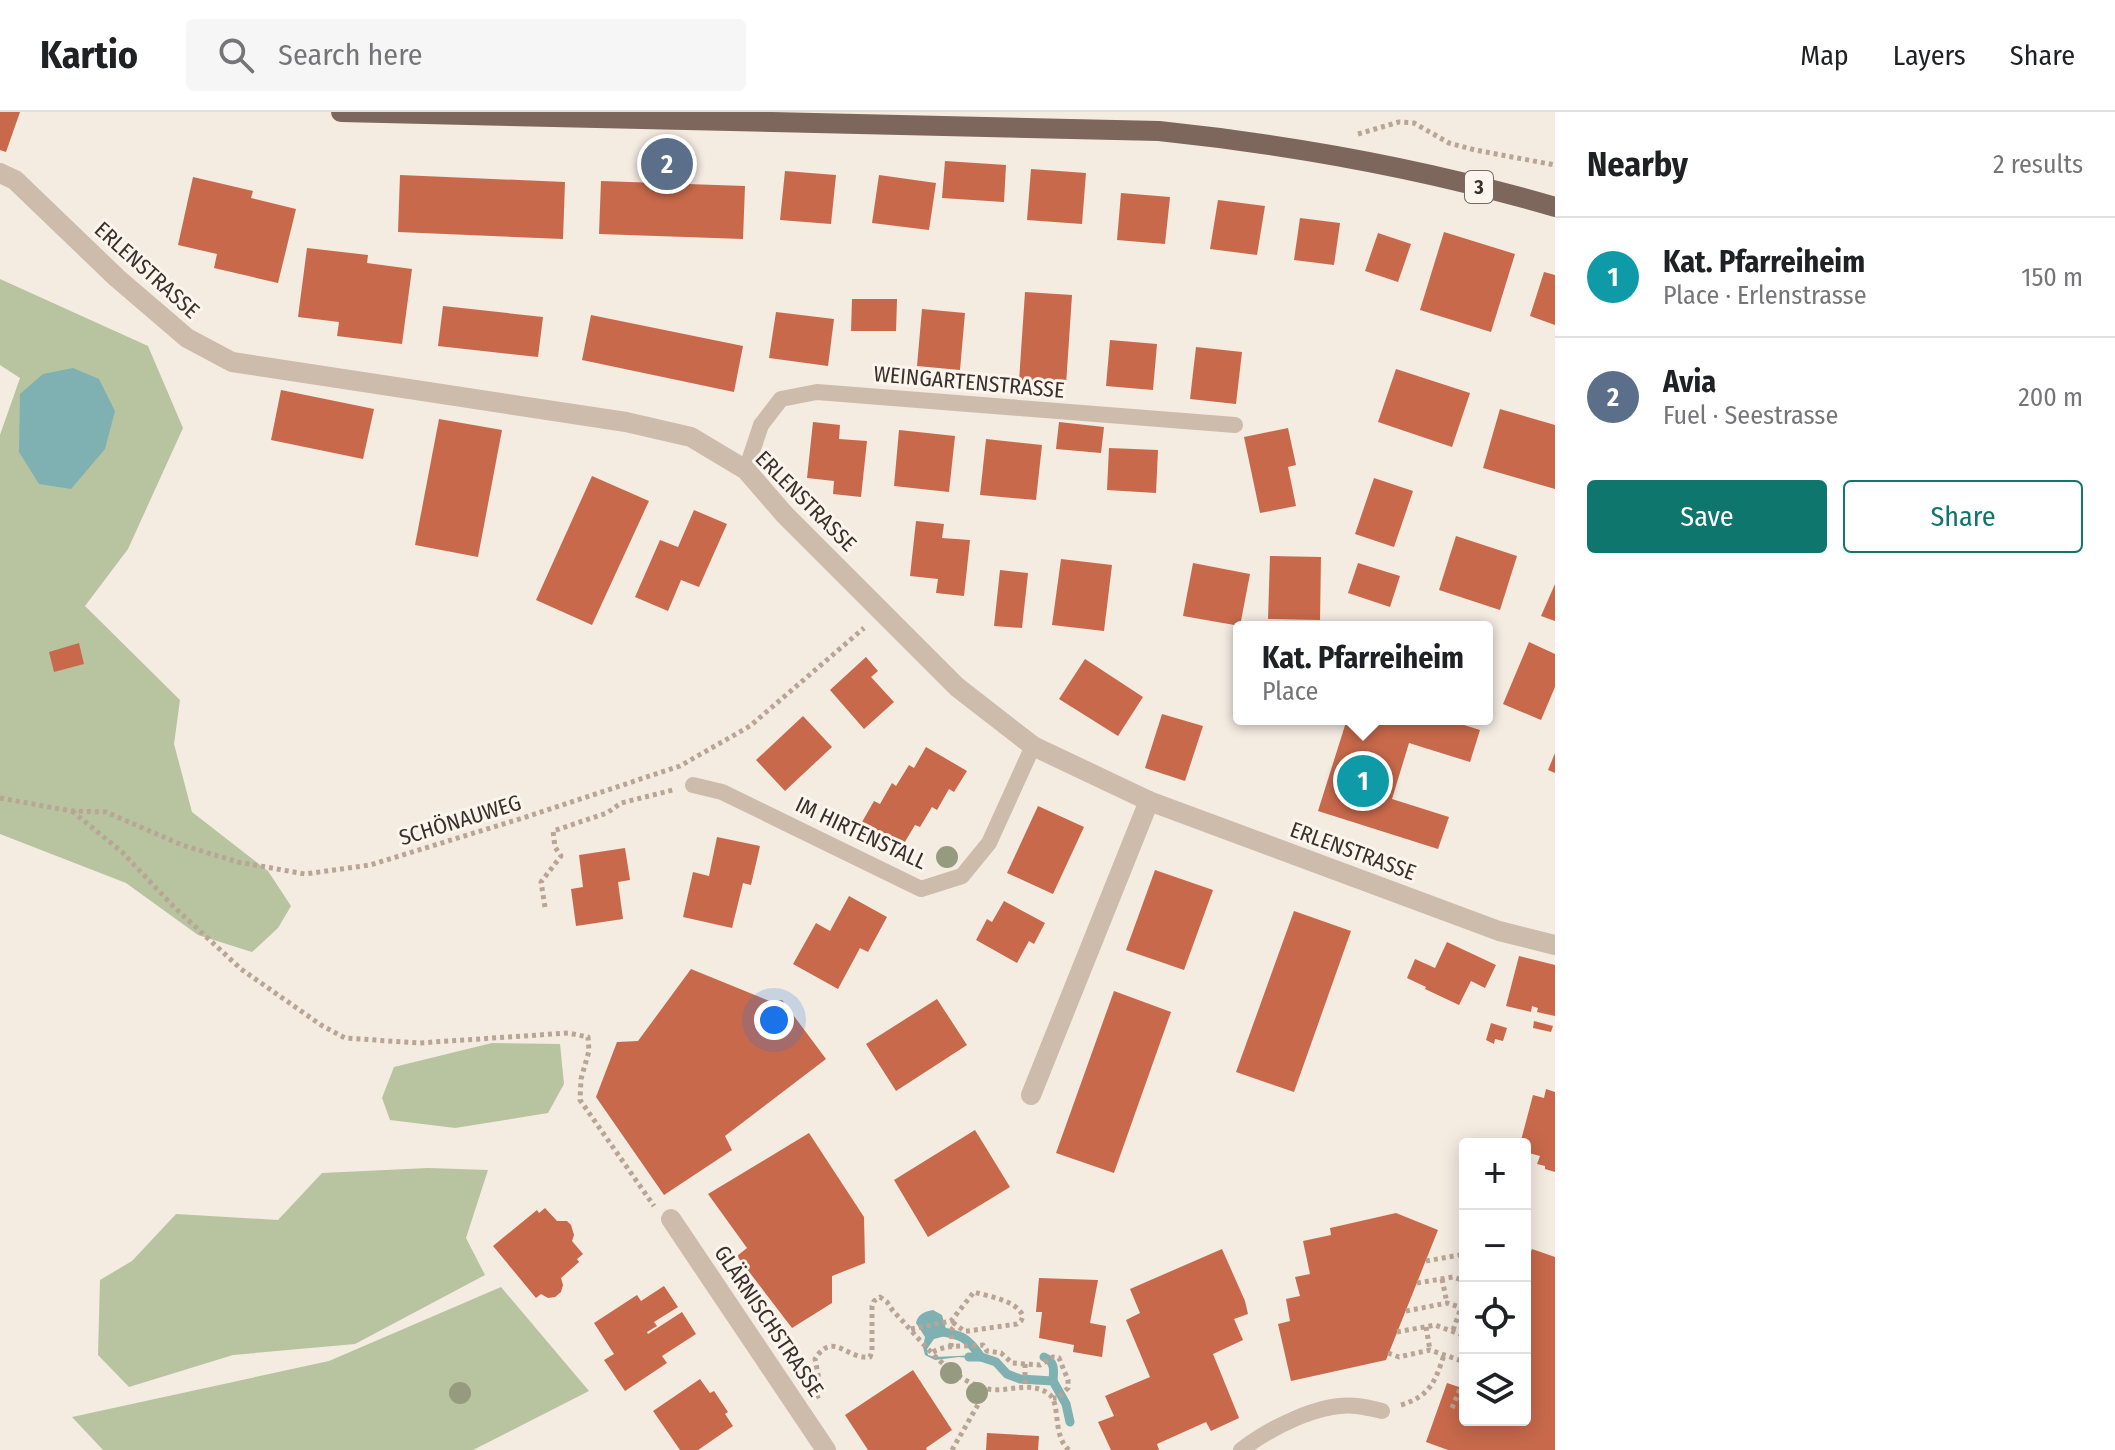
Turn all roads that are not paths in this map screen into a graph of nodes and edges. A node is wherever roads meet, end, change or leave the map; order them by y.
1 (341, 112) edge
2 (543, 114) edge
3 (0, 173) edge
4 (1555, 207) edge
5 (1235, 425) dead end
6 (746, 470) junction
7 (1033, 746) junction
8 (693, 785) road end
9 (1149, 801) junction
10 (1555, 945) edge
11 (1031, 1095) dead end
12 (671, 1219) dead end
13 (1382, 1411) road end
14 (826, 1450) edge
15 (1241, 1450) edge

1 - 2 main road, 3
2 - 4 main road, 3
3 - 6 street, ERLENSTRASSE
5 - 6 lane, WEINGARTENSTRASSE
6 - 7 street, ERLENSTRASSE
7 - 8 lane, IM HIRTENSTALL
7 - 9 street, ERLENSTRASSE
9 - 10 street, ERLENSTRASSE
9 - 11 street
12 - 14 street, GLÄRNISCHSTRASSE
13 - 15 lane

